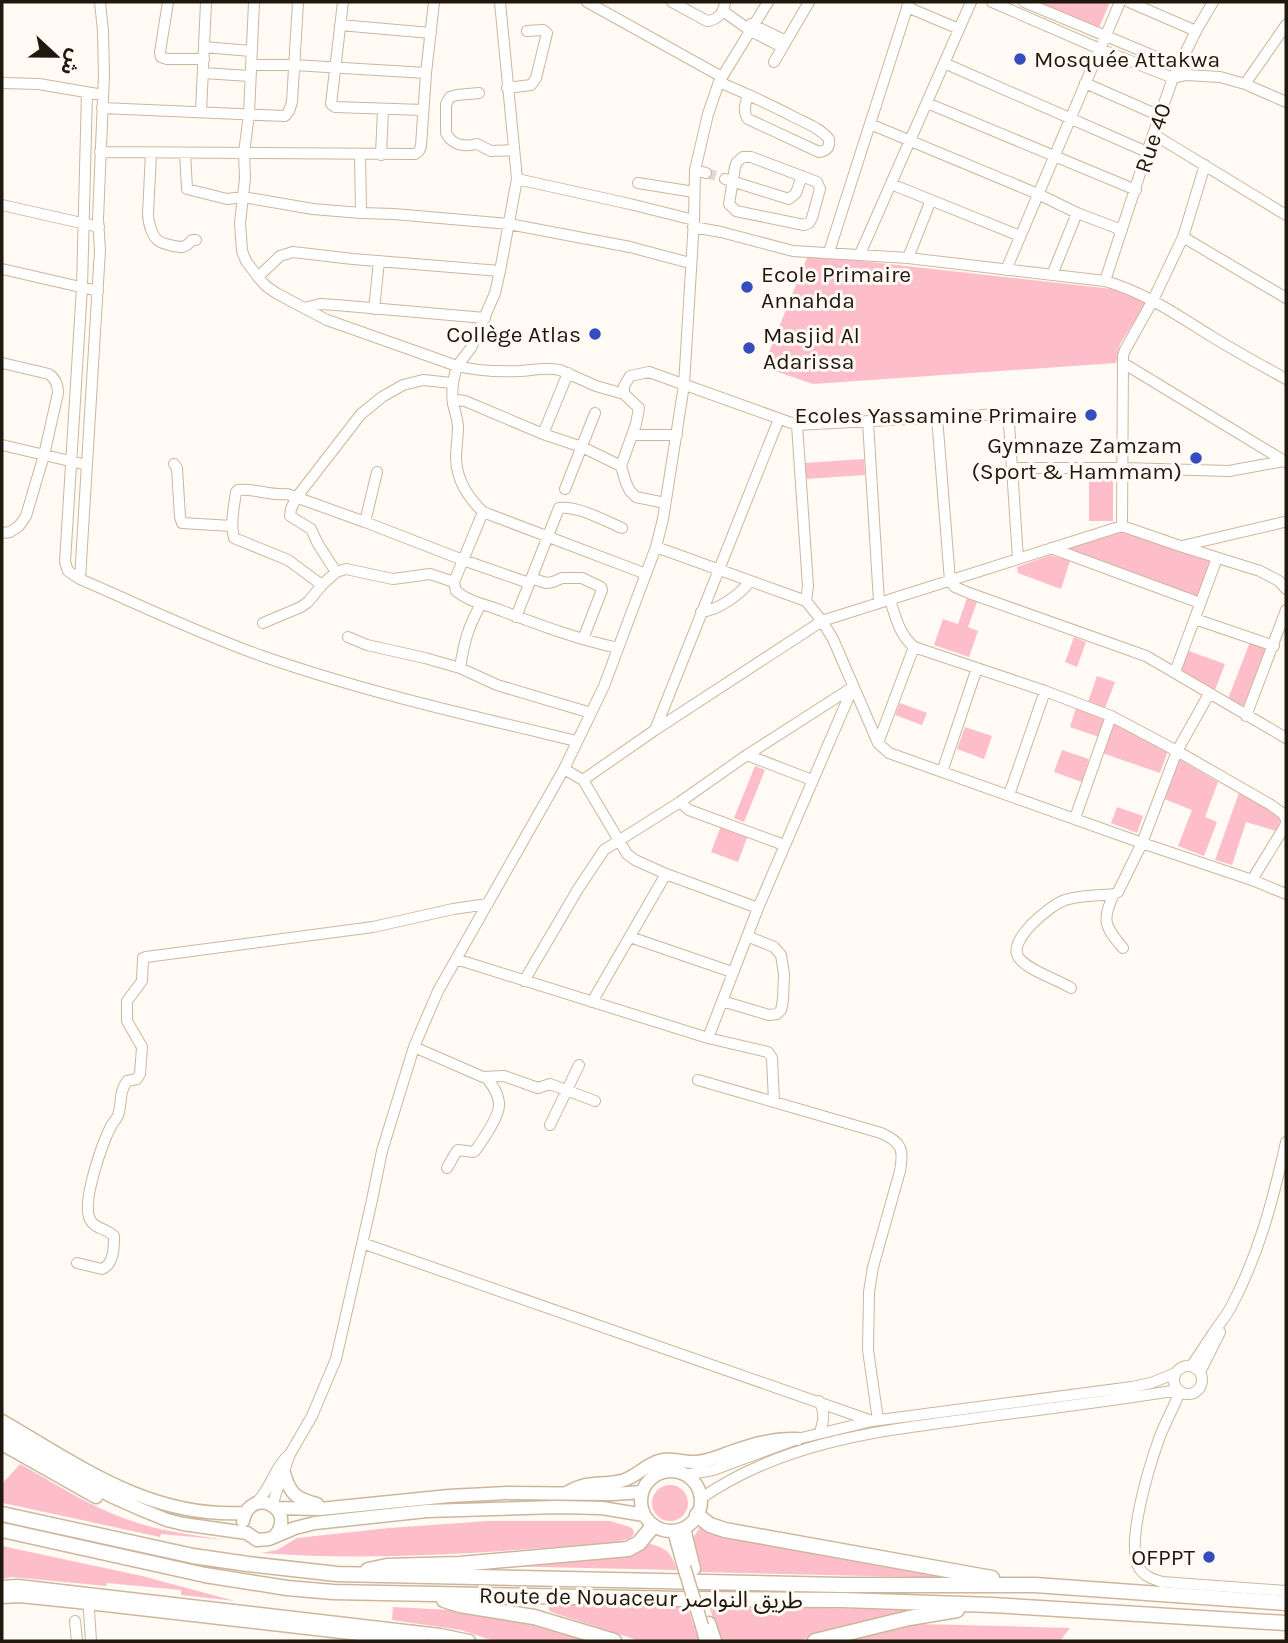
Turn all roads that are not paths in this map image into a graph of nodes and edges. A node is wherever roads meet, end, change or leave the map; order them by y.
1 (100, 2) edge
2 (168, 2) edge
3 (206, 2) edge
4 (254, 2) edge
5 (298, 2) edge
6 (343, 2) edge
7 (434, 2) edge
8 (500, 2) edge
9 (587, 2) edge
10 (672, 2) edge
11 (768, 2) edge
12 (808, 2) edge
13 (971, 2) edge
14 (992, 2) edge
15 (1024, 2) edge
16 (1120, 2) edge
17 (1129, 2) edge
18 (1213, 2) edge
19 (908, 4) edge
20 (724, 6) edge
21 (1286, 25) edge
22 (340, 26) junction
23 (753, 28) junction
24 (959, 29) junction
25 (1196, 31) junction
26 (527, 32) dead end
27 (431, 33) junction
28 (1105, 36) junction
29 (784, 44) junction
30 (204, 47) junction
31 (1100, 49) junction
32 (251, 51) junction
33 (204, 59) junction
34 (774, 62) dead end
35 (944, 63) junction
36 (294, 65) junction
37 (1178, 66) junction
38 (334, 67) junction
39 (250, 70) junction
40 (203, 73) junction
41 (426, 73) junction
42 (1186, 75) junction
43 (1173, 78) junction
44 (720, 80) junction
45 (2, 83) edge
46 (1085, 83) junction
47 (1245, 84) junction
48 (507, 88) junction
49 (87, 92) junction
50 (479, 93) dead end
51 (103, 95) junction
52 (748, 95) junction
53 (1286, 102) edge
54 (927, 103) junction
55 (102, 108) junction
56 (383, 109) junction
57 (423, 110) junction
58 (201, 112) junction
59 (249, 114) junction
60 (1160, 116) junction
61 (1070, 119) junction
62 (870, 124) junction
63 (1153, 134) junction
64 (910, 140) junction
65 (513, 150) junction
66 (100, 152) junction
67 (1147, 152) junction
68 (151, 153) junction
69 (185, 153) junction
70 (244, 153) junction
71 (360, 155) junction
72 (381, 155) junction
73 (1054, 156) junction
74 (1205, 165) junction
75 (695, 170) junction
76 (706, 173) tunnel mouth
77 (802, 176) junction
78 (517, 179) junction
79 (729, 180) junction
80 (638, 183) dead end
81 (891, 184) junction
82 (1136, 190) junction
83 (694, 192) junction
84 (1038, 194) junction
85 (243, 197) junction
86 (931, 200) junction
87 (2, 205) edge
88 (361, 213) junction
89 (1077, 213) junction
90 (1286, 215) edge
91 (84, 224) junction
92 (509, 224) junction
93 (694, 224) junction
94 (99, 227) junction
95 (1122, 230) junction
96 (1020, 236) junction
97 (1183, 237) junction
98 (196, 240) dead end
99 (829, 252) junction
100 (860, 254) junction
101 (908, 258) junction
102 (379, 261) junction
103 (691, 263) junction
104 (2, 269) edge
105 (1006, 270) junction
106 (500, 271) junction
107 (1052, 275) junction
108 (258, 277) junction
109 (1105, 281) junction
110 (82, 287) junction
111 (98, 291) junction
112 (1286, 298) edge
113 (1153, 300) junction
114 (304, 308) junction
115 (374, 309) junction
116 (485, 318) junction
117 (2, 363) edge
118 (1122, 363) junction
119 (457, 366) junction
120 (568, 373) junction
121 (1286, 379) edge
122 (452, 383) junction
123 (684, 385) junction
124 (624, 394) junction
125 (453, 402) junction
126 (595, 413) dead end
127 (937, 417) junction
128 (779, 419) junction
129 (868, 422) junction
130 (797, 425) junction
131 (543, 434) junction
132 (633, 435) junction
133 (677, 435) junction
134 (2, 445) edge
135 (582, 447) junction
136 (44, 455) junction
137 (71, 461) junction
138 (1285, 462) edge
139 (174, 464) dead end
140 (87, 465) junction
141 (621, 466) junction
142 (1012, 468) junction
143 (1123, 468) junction
144 (377, 472) dead end
145 (565, 489) dead end
146 (296, 498) junction
147 (665, 503) junction
148 (483, 512) junction
149 (365, 522) junction
150 (1284, 523) dead end
151 (232, 526) junction
152 (1122, 526) junction
153 (622, 528) dead end
154 (2, 533) edge
155 (547, 536) junction
156 (1180, 546) junction
157 (656, 547) junction
158 (1051, 548) junction
159 (1217, 558) junction
160 (1018, 559) junction
161 (463, 560) junction
162 (718, 569) junction
163 (1286, 571) edge
164 (337, 572) junction
165 (646, 574) junction
166 (80, 579) junction
167 (530, 581) junction
168 (750, 581) junction
169 (950, 581) junction
170 (454, 582) junction
171 (322, 584) junction
172 (1284, 587) edge
173 (806, 601) junction
174 (884, 601) junction
175 (1200, 603) junction
176 (481, 604) junction
177 (1286, 610) edge
178 (701, 612) junction
179 (516, 617) junction
180 (1195, 618) junction
181 (822, 621) junction
182 (263, 623) dead end
183 (348, 637) dead end
184 (583, 639) junction
185 (1274, 646) junction
186 (914, 647) junction
187 (618, 648) junction
188 (460, 668) junction
189 (977, 668) junction
190 (1175, 672) junction
191 (853, 687) junction
192 (1045, 691) junction
193 (1209, 694) junction
194 (590, 713) junction
195 (1111, 716) junction
196 (1246, 716) junction
197 (655, 730) junction
198 (1286, 738) edge
199 (577, 741) junction
200 (878, 743) junction
201 (1177, 751) junction
202 (747, 755) junction
203 (564, 769) junction
204 (942, 772) junction
205 (583, 780) junction
206 (812, 780) junction
207 (1009, 795) junction
208 (680, 802) junction
209 (1076, 818) junction
210 (1286, 820) edge
211 (618, 840) junction
212 (1142, 843) junction
213 (784, 845) junction
214 (666, 874) junction
215 (1252, 880) junction
216 (1114, 894) junction
217 (1286, 894) edge
218 (488, 904) junction
219 (758, 908) junction
220 (747, 936) junction
221 (629, 937) junction
222 (1123, 947) dead end
223 (456, 959) junction
224 (732, 972) junction
225 (524, 981) junction
226 (1071, 988) dead end
227 (722, 1001) junction
228 (592, 1002) junction
229 (708, 1038) junction
230 (414, 1047) junction
231 (579, 1065) dead end
232 (487, 1078) junction
233 (698, 1080) dead end
234 (566, 1090) junction
235 (595, 1101) dead end
236 (774, 1102) junction
237 (550, 1125) dead end
238 (1286, 1142) edge
239 (447, 1168) dead end
240 (362, 1243) junction
241 (77, 1263) dead end
242 (1195, 1369) junction
243 (1176, 1373) junction
244 (1183, 1391) junction
245 (819, 1401) junction
246 (875, 1420) junction
247 (2, 1421) edge
248 (820, 1432) junction
249 (2, 1433) edge
250 (797, 1439) junction
251 (2, 1444) edge
252 (290, 1454) junction
253 (284, 1473) junction
254 (685, 1475) junction
255 (642, 1492) junction
256 (565, 1494) junction
257 (700, 1499) junction
258 (256, 1503) junction
259 (275, 1507) junction
260 (334, 1507) junction
261 (244, 1513) junction
262 (2, 1514) edge
263 (697, 1515) junction
264 (167, 1520) junction
265 (648, 1520) junction
266 (2, 1530) edge
267 (679, 1530) junction
268 (247, 1533) junction
269 (275, 1536) junction
270 (355, 1575) junction
271 (1035, 1585) junction
272 (2, 1587) edge
273 (1286, 1591) edge
274 (426, 1594) junction
275 (2, 1597) edge
276 (88, 1598) junction
277 (1286, 1603) edge
278 (992, 1605) junction
279 (75, 1621) dead end
280 (1286, 1623) edge
281 (706, 1625) junction
282 (77, 1641) edge
283 (91, 1641) edge
284 (420, 1641) edge
285 (469, 1641) edge
286 (614, 1641) edge
287 (706, 1641) edge
288 (715, 1641) edge
289 (815, 1641) edge

1 - 51 street
2 - 33 street
3 - 30 street
4 - 32 street
5 - 36 street
6 - 22 street
7 - 27 street
8 - 48 street
9 - 44 street
10 - 20 street
11 - 23 street
12 - 29 street
13 - 24 street
14 - 31 street
15 - 28 street
16 - 28 street
17 - 25 street
18 - 25 street, Rue 40
19 - 24 street
19 - 62 street
20 - 23 street
21 - 47 street
22 - 27 street
22 - 38 street
23 - 29 street
23 - 44 street
24 - 35 street
25 - 37 street, Rue 40
26 - 48 street
27 - 41 street
28 - 31 street
28 - 37 street
29 - 34 street
30 - 32 street
30 - 33 street
31 - 43 street
31 - 46 street
32 - 39 street
33 - 40 street
35 - 54 street
35 - 61 street
36 - 38 street
36 - 39 street
36 - 59 street
37 - 42 street
37 - 43 street, Rue 40
38 - 41 street
38 - 56 street
39 - 40 street
39 - 59 street
40 - 58 street
41 - 57 street
42 - 43 street
42 - 47 street
43 - 60 street, Rue 40
44 - 52 street
44 - 75 street
45 - 49 street
46 - 60 street
46 - 61 street
47 - 53 street
48 - 65 street
49 - 51 street
49 - 91 street
50 - 65 street
51 - 55 street
52 - 52 street
54 - 64 street
54 - 73 street
55 - 58 street
55 - 66 street
56 - 57 street
56 - 72 street
57 - 72 street
58 - 59 street
59 - 70 street
60 - 63 street, Rue 40
61 - 67 street
61 - 73 street
62 - 64 street
62 - 99 street
63 - 67 street, Rue 40
63 - 74 street
64 - 81 street
64 - 84 street
65 - 78 street
66 - 68 street
66 - 94 street
67 - 82 street, Rue 40
68 - 69 street
68 - 98 street
69 - 70 street
69 - 85 street
70 - 71 street
70 - 85 street
71 - 72 street
71 - 88 street
73 - 82 street
73 - 84 street
74 - 90 street
74 - 97 street
75 - 76 street
75 - 83 street
77 - 79 street
77 - 79 street
77 - 79 street
78 - 92 street
78 - 93 street
80 - 83 street
81 - 86 street
81 - 100 street
82 - 95 street, Rue 40
83 - 93 street
84 - 89 street
84 - 96 street
85 - 88 street
85 - 108 street
86 - 96 street
86 - 101 street
87 - 91 street
88 - 92 street
89 - 95 street
89 - 107 street
91 - 94 street
91 - 110 street
92 - 103 street
92 - 106 street
93 - 99 street
93 - 103 street
94 - 111 street
95 - 109 street, Rue 40
96 - 105 street
97 - 112 street
97 - 113 street
99 - 100 street
100 - 101 street
101 - 105 street
102 - 106 street
102 - 108 street
102 - 115 street
103 - 123 street
104 - 110 street
105 - 107 street
106 - 116 street
107 - 109 street
108 - 114 street
109 - 113 street
110 - 111 street
110 - 137 street
111 - 140 street
113 - 118 street
113 - 121 street
114 - 115 street
114 - 119 street
115 - 116 street
116 - 119 street
117 - 136 street
118 - 138 street
118 - 143 street
119 - 120 street
119 - 122 street
120 - 124 street
120 - 131 street
122 - 125 street
122 - 146 street
123 - 124 street
123 - 128 street
123 - 133 street
124 - 132 street
125 - 131 street
125 - 148 street
126 - 135 street
127 - 129 street
127 - 142 street
127 - 169 street
128 - 130 street
128 - 162 street
129 - 130 street
129 - 174 street
130 - 173 street
131 - 135 street
132 - 133 street
132 - 141 street
133 - 147 street
134 - 136 street
135 - 141 street
135 - 145 street
136 - 137 street
136 - 154 street
137 - 140 street
137 - 166 street
138 - 143 street
139 - 151 street
140 - 166 street
141 - 147 street
142 - 143 street
142 - 160 street
143 - 152 street
144 - 149 street
146 - 149 street
146 - 151 street
146 - 164 street
147 - 157 street
148 - 155 street
148 - 161 street
149 - 161 street
150 - 156 street
151 - 171 street
152 - 156 street
152 - 158 street
153 - 155 street
155 - 165 street
155 - 167 street
156 - 159 street
157 - 162 street
157 - 165 street
158 - 160 street
158 - 175 street
159 - 172 street
159 - 175 street
160 - 169 street
161 - 167 street
161 - 170 street
162 - 168 street
162 - 178 street
163 - 172 street
164 - 170 street
164 - 171 street
165 - 187 street
166 - 199 street
167 - 179 street
167 - 184 street
168 - 173 street
168 - 178 street
169 - 174 street
169 - 190 street
170 - 176 street
171 - 182 street
173 - 181 street
174 - 181 street
174 - 186 street
175 - 180 street
176 - 179 street
176 - 188 street
177 - 185 street
178 - 197 street
179 - 184 street
180 - 185 street
180 - 190 street
181 - 191 street
181 - 197 street
183 - 188 street
184 - 187 street
185 - 196 street
186 - 189 street
186 - 200 street
187 - 194 street
188 - 194 street
189 - 192 street
189 - 204 street
190 - 193 street
191 - 200 street
191 - 202 street
191 - 206 street
192 - 195 street
192 - 207 street
193 - 196 street
193 - 201 street
194 - 199 street
195 - 201 street
195 - 209 street
196 - 198 street
197 - 205 street
199 - 203 street
200 - 204 street
201 - 210 street
201 - 212 street
202 - 206 street
202 - 208 street
203 - 205 street
203 - 218 street
204 - 207 street
205 - 211 street
206 - 213 street
207 - 209 street
208 - 211 street
208 - 213 street
209 - 212 street
210 - 215 street
211 - 214 street
211 - 225 street
212 - 215 street
212 - 216 street
213 - 219 street
214 - 219 street
214 - 221 street
215 - 217 street
216 - 222 street
216 - 226 street
218 - 223 street
218 - 241 street
219 - 220 street
220 - 224 street
220 - 227 street
221 - 224 street
221 - 228 street
223 - 225 street
223 - 230 street
224 - 227 street
225 - 228 street
227 - 229 street
228 - 229 street
229 - 236 street
230 - 232 street
230 - 240 street
231 - 234 street
232 - 234 street
232 - 239 street
233 - 236 street
234 - 235 street
234 - 237 street
236 - 246 street
238 - 242 street
240 - 245 street
240 - 252 street
242 - 243 street
242 - 244 street
243 - 244 street
243 - 246 street
244 - 257 street
244 - 273 street
245 - 246 street
245 - 248 street
246 - 248 street
247 - 261 main road
248 - 250 street
249 - 264 main road
250 - 254 street
250 - 256 main road
251 - 264 main road
252 - 253 street
252 - 258 street
253 - 259 street
253 - 260 main road
254 - 255 main road
254 - 257 main road
255 - 256 main road
255 - 265 main road
256 - 260 main road
257 - 263 main road
258 - 259 main road
258 - 261 main road
259 - 260 main road
259 - 269 main road
261 - 268 main road
262 - 270 highway, Route de Nouaceur طريق النواصر
263 - 267 main road
263 - 271 highway
264 - 268 main road
265 - 267 main road
265 - 269 main road
265 - 270 highway
266 - 274 highway, Route de Nouaceur طريق النواصر
267 - 281 main road, bridge
268 - 269 main road
270 - 271 highway, Route de Nouaceur طريق النواصر
271 - 277 highway, Route de Nouaceur طريق النواصر
272 - 276 main road
274 - 278 highway, Route de Nouaceur طريق النواصر
274 - 286 highway
275 - 276 main road
276 - 283 street
276 - 284 main road
276 - 285 main road
278 - 280 highway, Route de Nouaceur طريق النواصر
278 - 289 highway
279 - 282 street
281 - 287 main road
281 - 288 main road

